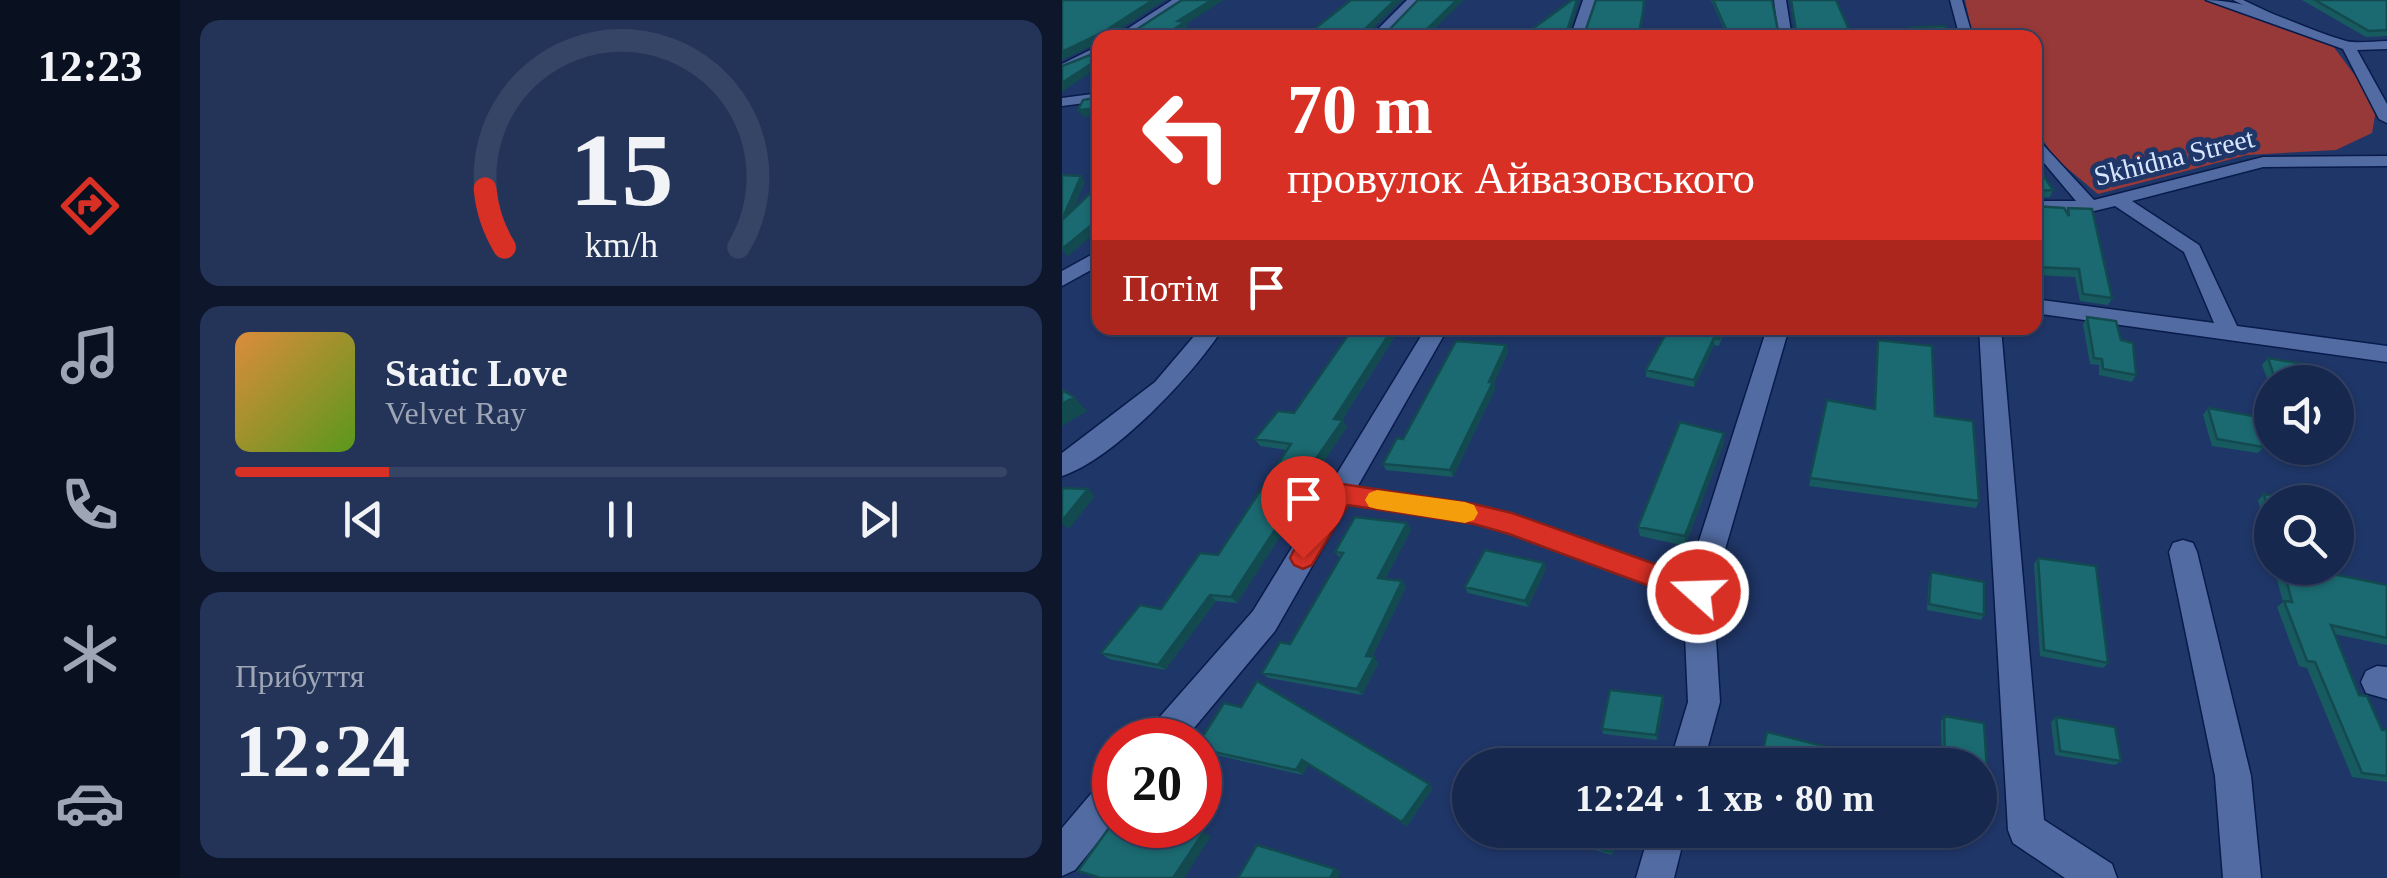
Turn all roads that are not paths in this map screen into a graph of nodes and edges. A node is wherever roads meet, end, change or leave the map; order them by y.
1 (1180, 0) edge
2 (1414, 0) edge
3 (1589, 0) edge
4 (1780, 0) edge
5 (1956, 0) edge
6 (2212, 0) edge
7 (2237, 0) edge
8 (2290, 23) junction
9 (1132, 30) edge
10 (1383, 30) edge
11 (1579, 30) edge
12 (1785, 30) edge
13 (1965, 30) edge
14 (2386, 45) edge
15 (2348, 46) junction
16 (1092, 53) edge
17 (1062, 69) edge
18 (1092, 98) edge
19 (1062, 102) edge
20 (2386, 119) edge
21 (2371, 142) dead end
22 (2042, 149) edge
23 (2386, 160) edge
24 (2340, 161) junction
25 (2116, 199) junction
26 (2042, 206) edge
27 (2090, 206) junction
28 (1092, 261) edge
29 (1062, 280) edge
30 (2042, 307) edge
31 (2229, 332) junction
32 (1208, 335) edge
33 (1433, 335) edge
34 (1776, 335) edge
35 (1991, 335) edge
36 (2386, 354) edge
37 (1062, 466) edge
38 (1342, 494) junction
39 (2183, 552) dead end
40 (1698, 592) junction
41 (1181, 718) edge
42 (1691, 748) edge
43 (1092, 821) edge
44 (1663, 848) edge
45 (1062, 856) edge
46 (1654, 878) edge
47 (2098, 878) edge
48 (2242, 878) edge

1 - 9 street
2 - 10 street
3 - 11 street
4 - 12 street
5 - 13 street
6 - 8 street
7 - 8 lane
8 - 15 street
14 - 15 street
15 - 20 street
16 - 17 street
18 - 19 street
21 - 24 street
22 - 27 street
23 - 24 street, Skhidna Street
24 - 25 street, Skhidna Street
25 - 27 street, Skhidna Street
25 - 31 street
26 - 27 street, Skhidna Street
28 - 29 street
30 - 31 street
31 - 36 street
32 - 37 street
33 - 38 street
34 - 40 street
35 - 47 street
38 - 40 lane
38 - 41 street
39 - 48 street
40 - 42 street
43 - 45 street
44 - 46 street

